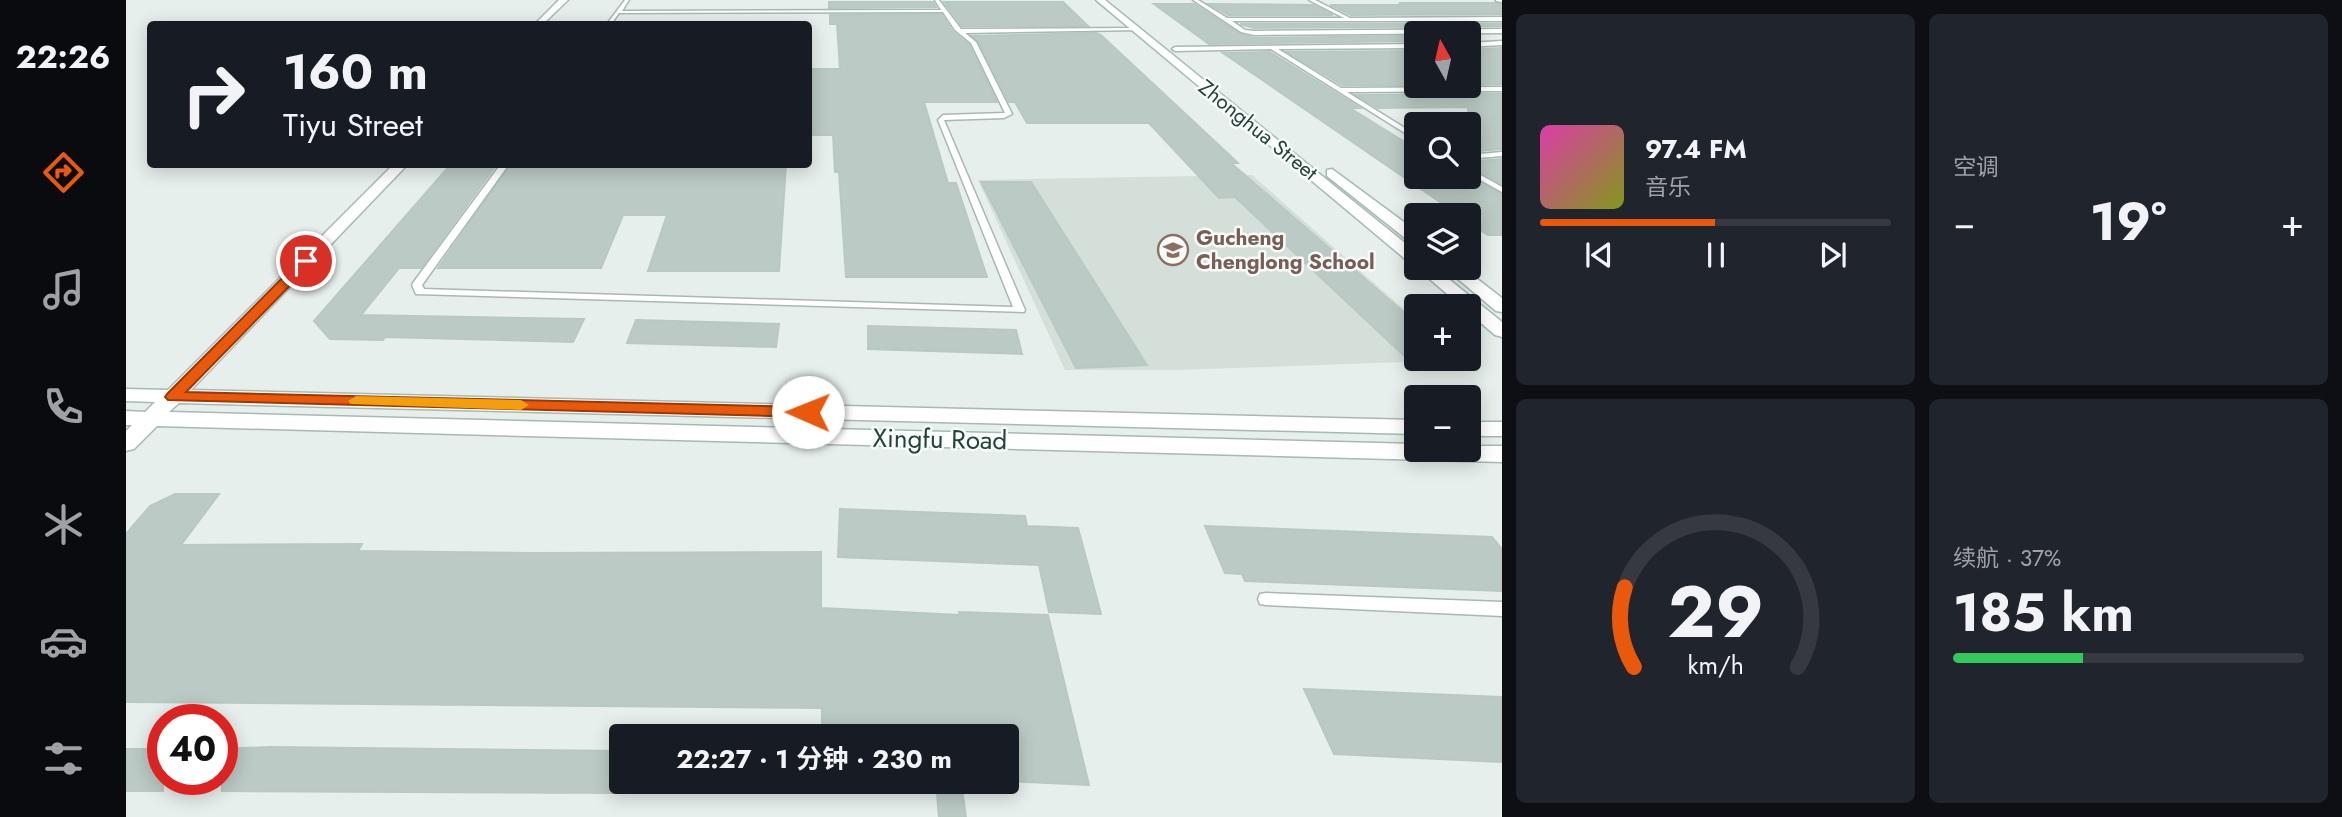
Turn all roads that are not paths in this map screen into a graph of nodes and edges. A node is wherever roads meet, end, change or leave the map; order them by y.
1 (564, 0) edge
2 (626, 0) edge
3 (937, 0) edge
4 (1100, 0) edge
5 (1113, 0) edge
6 (1195, 0) edge
7 (1311, 0) edge
8 (944, 11) junction
9 (618, 12) junction
10 (1351, 19) junction
11 (1368, 19) junction
12 (1501, 19) edge
13 (1226, 20) junction
14 (543, 21) edge
15 (610, 21) edge
16 (958, 30) junction
17 (1136, 30) junction
18 (1502, 31) edge
19 (1395, 32) junction
20 (1502, 43) edge
21 (1481, 44) edge
22 (1398, 46) junction
23 (1404, 46) edge
24 (1271, 48) junction
25 (1175, 49) junction
26 (1404, 49) edge
27 (1481, 86) edge
28 (1486, 89) junction
29 (1502, 89) edge
30 (1339, 90) junction
31 (1404, 131) edge
32 (1303, 150) dead end
33 (1502, 155) edge
34 (1481, 156) edge
35 (1324, 166) dead end
36 (398, 168) edge
37 (502, 168) edge
38 (1481, 178) edge
39 (1502, 190) edge
40 (1404, 229) edge
41 (1404, 250) edge
42 (1440, 280) edge
43 (1467, 280) edge
44 (1502, 307) edge
45 (1502, 331) edge
46 (126, 395) edge
47 (173, 397) junction
48 (126, 418) edge
49 (151, 419) junction
50 (1404, 427) edge
51 (1481, 429) edge
52 (1502, 429) edge
53 (126, 444) edge
54 (1502, 454) edge
55 (1266, 599) dead end
56 (1502, 609) edge

1 - 14 street
2 - 9 lane
3 - 8 lane
4 - 17 street, Zhonghua Street
5 - 25 street, Zhonghua Street
6 - 13 lane
7 - 10 lane
8 - 9 lane
8 - 16 lane
9 - 15 lane
10 - 11 lane
10 - 13 lane
11 - 12 lane
11 - 19 lane
13 - 19 lane
16 - 17 lane
16 - 37 lane
17 - 41 street, Zhonghua Street
18 - 19 lane
20 - 21 lane
22 - 23 lane
22 - 24 lane
22 - 26 lane
24 - 25 lane
24 - 30 lane
25 - 32 street, Zhonghua Street
27 - 28 lane
28 - 29 lane
28 - 30 lane
30 - 31 lane
33 - 34 lane
35 - 40 street, Zhonghua Street
36 - 47 street
38 - 39 lane
42 - 45 street
43 - 44 street
46 - 47 street, Xingfu Road
47 - 49 street
47 - 50 street, Xingfu Road
48 - 49 street, Xingfu Road
49 - 53 street
49 - 54 street, Xingfu Road
51 - 52 street
55 - 56 lane

